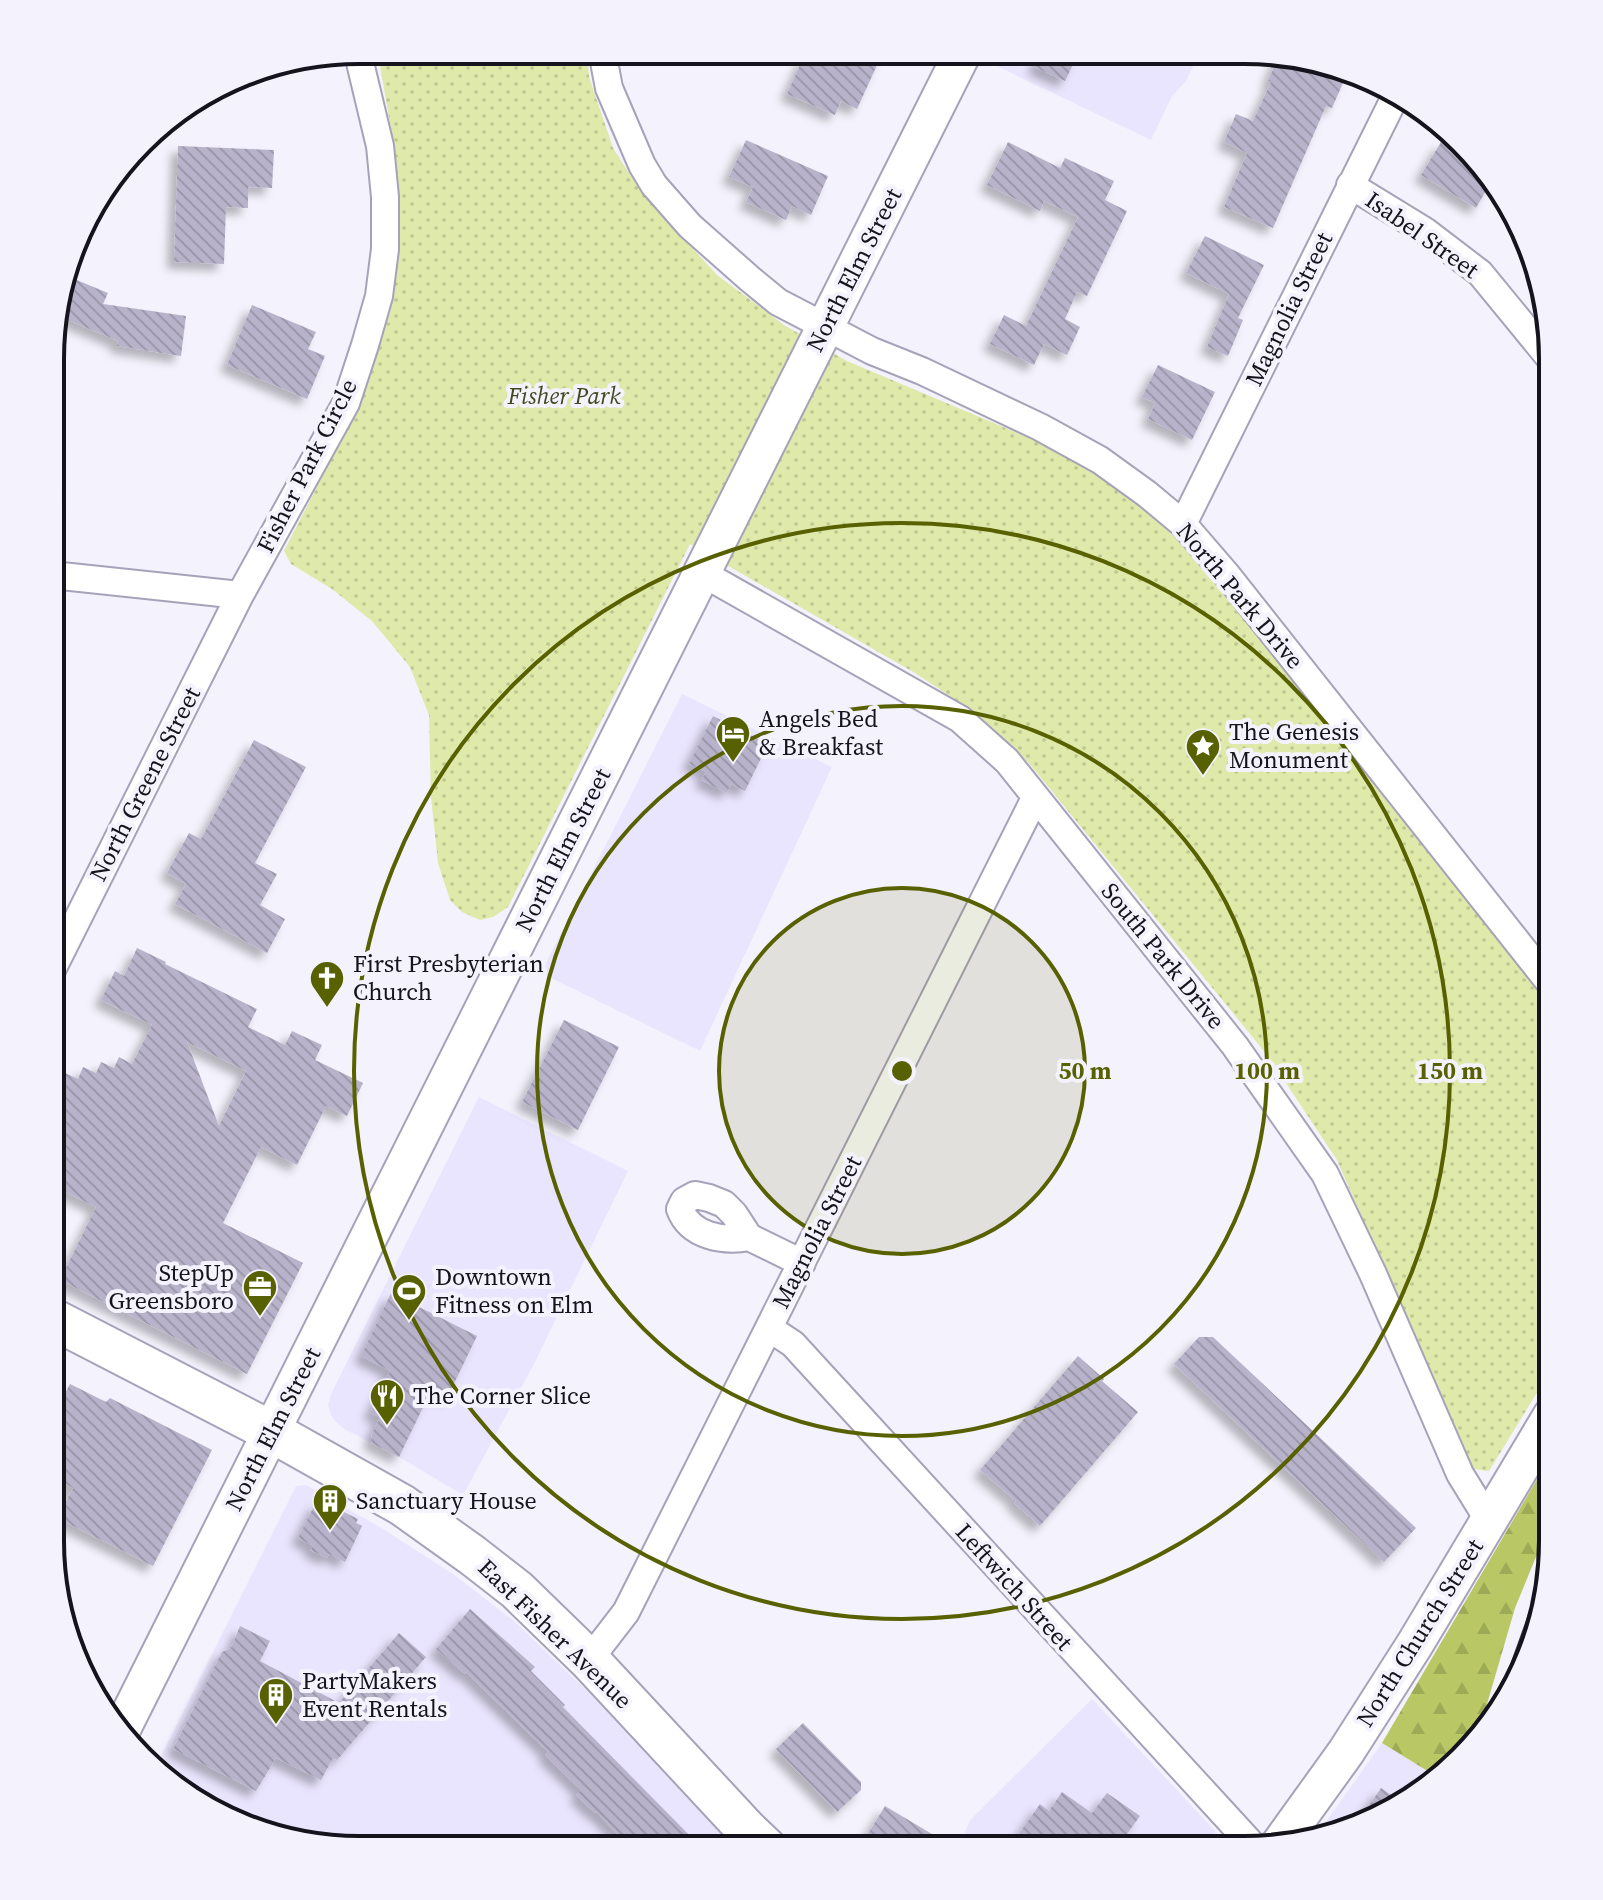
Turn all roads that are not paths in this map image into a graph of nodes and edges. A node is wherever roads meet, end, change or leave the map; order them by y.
1 (360, 64) edge
2 (604, 64) edge
3 (957, 64) edge
4 (1392, 104) edge
5 (1350, 185) junction
6 (826, 327) junction
7 (1538, 344) edge
8 (1183, 524) junction
9 (702, 573) junction
10 (64, 576) edge
11 (240, 595) junction
12 (1035, 798) junction
13 (64, 946) edge
14 (1539, 969) edge
15 (749, 1237) dead end
16 (802, 1263) junction
17 (64, 1325) edge
18 (769, 1328) junction
19 (272, 1432) junction
20 (1539, 1437) edge
21 (1489, 1521) junction
22 (589, 1660) junction
23 (126, 1722) edge
24 (1287, 1832) edge
25 (1270, 1834) edge
26 (753, 1836) edge

1 - 11 street, Fisher Park Circle
2 - 6 street
3 - 6 main road, North Elm Street
4 - 5 street, Magnolia Street
5 - 7 street, Isabel Street
5 - 8 street, Magnolia Street
6 - 8 street, North Park Drive
6 - 9 main road, North Elm Street
8 - 14 street, North Park Drive
9 - 12 street, South Park Drive
9 - 19 main road, North Elm Street
10 - 11 street
11 - 13 street, North Greene Street
12 - 16 street, Magnolia Street
12 - 21 street, South Park Drive
15 - 16 street
16 - 18 street, Magnolia Street
17 - 19 main road, East Fisher Avenue
18 - 22 street, Magnolia Street
18 - 25 street, Leftwich Street
19 - 22 main road, East Fisher Avenue
19 - 23 main road, North Elm Street
20 - 21 main road, North Church Street
21 - 24 main road, North Church Street
22 - 26 main road, East Fisher Avenue

